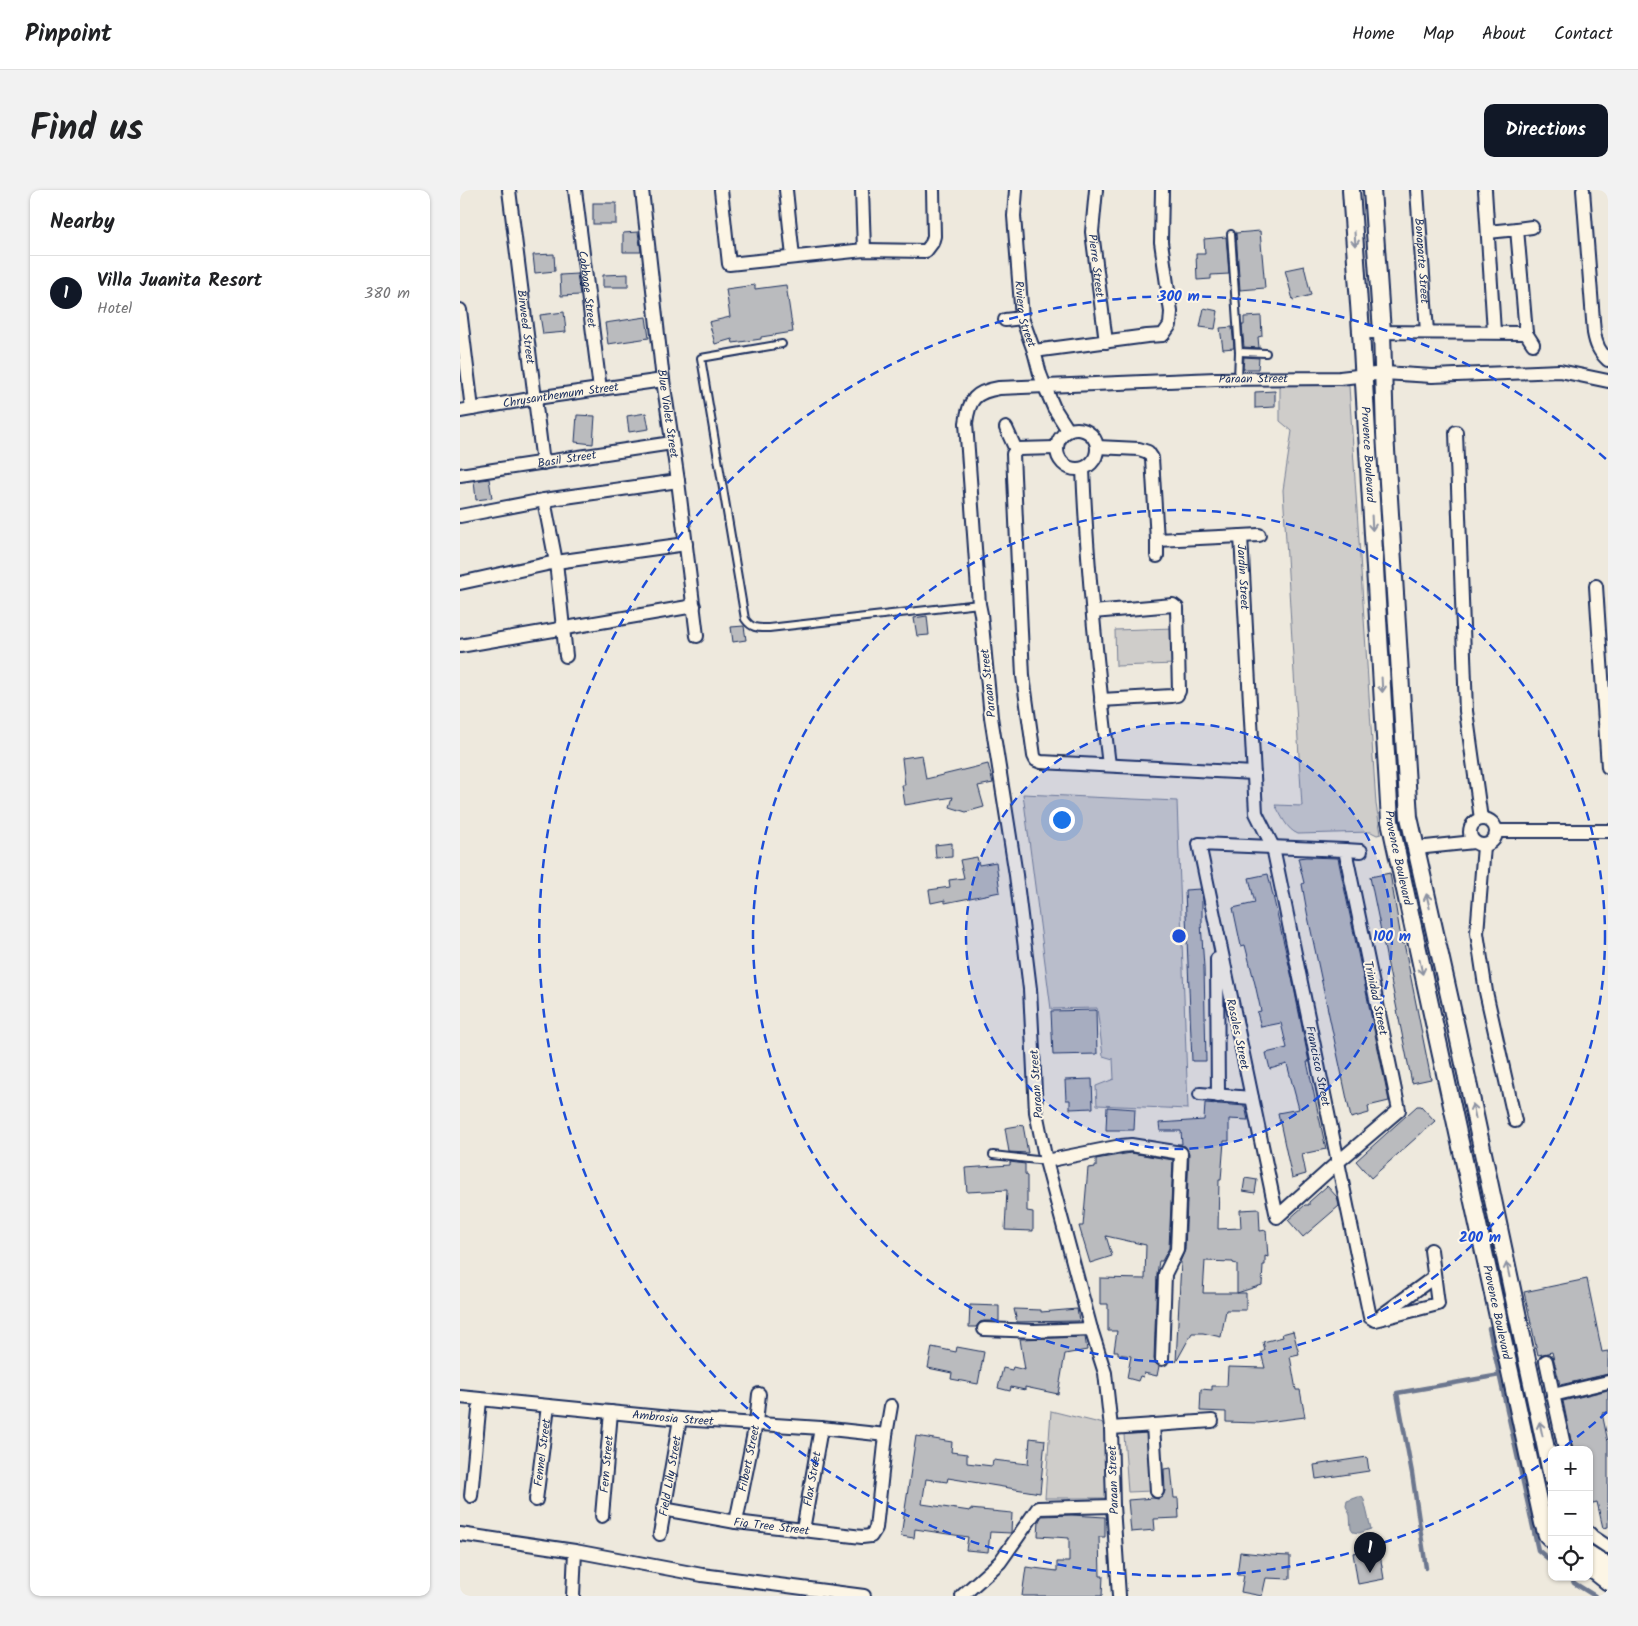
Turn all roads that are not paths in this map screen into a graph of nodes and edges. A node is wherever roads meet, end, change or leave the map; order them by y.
1 (509, 190) edge
2 (575, 190) edge
3 (642, 190) edge
4 (721, 190) edge
5 (786, 190) edge
6 (862, 190) edge
7 (933, 190) edge
8 (1016, 190) edge
9 (1096, 190) edge
10 (1162, 190) edge
11 (1351, 190) edge
12 (1372, 190) edge
13 (1417, 190) edge
14 (1485, 190) edge
15 (1583, 190) edge
16 (1532, 227) dead end
17 (1517, 229) junction
18 (1488, 232) junction
19 (1231, 234) dead end
20 (864, 250) junction
21 (793, 257) junction
22 (460, 310) edge
23 (1022, 318) junction
24 (1005, 320) dead end
25 (1361, 332) junction
26 (1382, 332) junction
27 (1426, 332) junction
28 (1494, 332) junction
29 (1526, 332) junction
30 (1106, 342) junction
31 (782, 344) dead end
32 (1533, 344) dead end
33 (1034, 351) junction
34 (1239, 352) junction
35 (1266, 353) dead end
36 (1608, 360) edge
37 (1384, 374) junction
38 (1363, 375) junction
39 (1238, 379) junction
40 (663, 380) junction
41 (1608, 380) edge
42 (1045, 387) junction
43 (600, 389) junction
44 (536, 398) junction
45 (466, 410) edge
46 (1006, 428) dead end
47 (1068, 430) junction
48 (1456, 432) dead end
49 (672, 443) junction
50 (1097, 447) junction
51 (1056, 448) junction
52 (1016, 450) junction
53 (544, 463) junction
54 (1083, 469) junction
55 (460, 475) edge
56 (678, 481) junction
57 (544, 500) junction
58 (460, 516) edge
59 (1259, 535) dead end
60 (1241, 536) junction
61 (1157, 540) junction
62 (686, 544) junction
63 (1158, 556) dead end
64 (556, 562) junction
65 (460, 583) edge
66 (1596, 586) dead end
67 (979, 604) junction
68 (694, 606) junction
69 (1093, 612) junction
70 (564, 629) junction
71 (697, 636) dead end
72 (460, 646) edge
73 (566, 656) dead end
74 (1101, 700) junction
75 (1108, 766) junction
76 (1608, 767) edge
77 (1254, 773) junction
78 (1256, 813) joint
79 (1409, 817) junction
80 (1481, 820) junction
81 (1390, 821) junction
82 (1496, 831) junction
83 (1608, 831) edge
84 (1479, 844) junction
85 (1273, 847) junction
86 (1416, 848) junction
87 (1346, 850) junction
88 (1361, 850) dead end
89 (1217, 932) junction
90 (1200, 1094) dead end
91 (1218, 1096) junction
92 (1252, 1098) junction
93 (1515, 1121) dead end
94 (993, 1156) dead end
95 (1046, 1161) junction
96 (1338, 1162) junction
97 (1431, 1250) dead end
98 (1434, 1277) junction
99 (1375, 1320) junction
100 (984, 1329) dead end
101 (1091, 1329) junction
102 (1162, 1359) dead end
103 (1546, 1362) dead end
104 (1608, 1382) edge
105 (759, 1394) dead end
106 (1554, 1394) junction
107 (460, 1398) edge
108 (480, 1400) junction
109 (548, 1406) junction
110 (891, 1406) dead end
111 (611, 1412) junction
112 (680, 1419) junction
113 (1212, 1421) dead end
114 (756, 1423) junction
115 (1153, 1425) junction
116 (821, 1428) junction
117 (1111, 1428) junction
118 (886, 1435) junction
119 (1564, 1446) edge
120 (1548, 1458) edge
121 (1157, 1491) dead end
122 (471, 1496) dead end
123 (536, 1500) dead end
124 (1113, 1506) junction
125 (663, 1509) junction
126 (602, 1516) dead end
127 (736, 1522) junction
128 (803, 1530) junction
129 (460, 1534) edge
130 (660, 1534) dead end
131 (1549, 1536) edge
132 (1592, 1536) edge
133 (1608, 1547) edge
134 (574, 1551) junction
135 (1593, 1557) edge
136 (1608, 1566) edge
137 (1593, 1570) edge
138 (1608, 1582) edge
139 (573, 1596) edge
140 (864, 1596) edge
141 (962, 1596) edge
142 (1119, 1596) edge

1 - 44 street, Birweed Street
2 - 43 street, Cabbage Street
3 - 40 street, Blue Violet Street
4 - 21 street
5 - 21 street
6 - 20 street
7 - 20 street
8 - 23 street, Riviera Street
9 - 30 street, Pierre Street
10 - 30 street
11 -> 25 street, Provence Boulevard
12 - 26 street, Provence Boulevard
13 - 27 street, Bonaparte Street
14 - 18 street
15 - 36 street
16 - 17 street
17 - 18 street
17 - 29 street
18 - 28 street
19 - 34 lane
20 - 21 street
22 - 45 street
23 - 24 street
23 - 33 street, Riviera Street
25 - 26 street
25 - 38 street, Provence Boulevard
26 - 27 street
26 - 37 street, Provence Boulevard
27 - 28 street
28 - 29 street
29 - 32 street
30 - 33 street
31 - 67 lane
33 - 42 street, Riviera Street
34 - 35 lane
34 - 39 lane
37 - 38 street, Paraan Street
37 - 41 street, Paraan Street
37 - 79 street, Provence Boulevard
38 - 39 street, Paraan Street
38 -> 81 street, Provence Boulevard
39 - 42 street, Paraan Street
40 - 43 street, Chrysanthemum Street
40 - 49 street, Blue Violet Street
42 - 47 street, Riviera Street
42 - 67 street, Paraan Street
43 - 44 street, Chrysanthemum Street
44 - 45 street, Chrysanthemum Street
44 - 53 street, Birweed Street
46 - 52 street
47 - 50 street
47 - 51 street
48 - 80 street
49 - 53 street, Basil Street
49 - 56 street, Blue Violet Street
50 - 54 street
50 - 61 street
51 - 52 street
51 - 54 street
52 - 75 street
53 - 55 street, Basil Street
54 - 69 street
56 - 57 street
56 - 62 street, Blue Violet Street
57 - 58 street
57 - 64 street
59 - 60 street
60 - 61 street, Jardin Street
60 - 77 street, Jardin Street
61 - 63 street
62 - 64 street
62 - 68 street, Blue Violet Street
64 - 65 street
64 - 70 street
66 - 76 street
67 - 95 street, Paraan Street
68 - 70 street
68 - 71 street, Blue Violet Street
69 - 74 street
69 - 74 street
70 - 72 street
70 - 73 street
74 - 75 street
75 - 77 street
77 - 78 street, Jardin Street
78 - 85 street, Francisco Street
79 - 81 street
79 - 86 street, Provence Boulevard
80 - 82 street
80 - 84 street
81 -> 131 street, Provence Boulevard
82 - 83 street
82 - 84 street
84 - 86 street
84 - 93 street
85 - 87 street
85 - 89 street, Rosales Street
85 - 96 street, Francisco Street
120 -> 86 street, Provence Boulevard
87 - 88 street
87 - 96 street, Trinidad Street
89 - 91 street
89 - 92 street, Rosales Street
90 - 91 street
91 - 92 street
92 - 96 street, Rosales Street
94 - 95 lane
95 - 101 street, Paraan Street
95 - 102 street
96 - 99 street, Francisco Street
97 - 98 street
98 - 99 street
98 - 99 street
100 - 101 street
101 - 117 street, Paraan Street
103 - 106 street
104 - 106 street
105 - 114 street, Filbert Street
106 - 119 street
107 - 108 street, Ambrosia Street
108 - 109 street, Ambrosia Street
108 - 122 street
109 - 111 street, Ambrosia Street
109 - 123 street, Fennel Street
110 - 118 street
111 - 112 street, Ambrosia Street
111 - 126 street, Fern Street
112 - 114 street, Ambrosia Street
112 - 125 street, Field Lily Street
113 - 115 street
114 - 116 street, Ambrosia Street
114 - 127 street, Filbert Street
115 - 117 street
115 - 121 street
116 - 118 street, Ambrosia Street
116 - 128 street, Flax Street
117 - 124 street, Paraan Street
118 - 128 street, Fig Tree Street
124 - 141 street
124 - 142 street, Paraan Street
125 - 127 street, Fig Tree Street
125 - 130 street, Field Lily Street
127 - 128 street, Fig Tree Street
129 - 134 street
132 - 133 street
134 - 139 street
134 - 140 street
135 - 136 street
137 - 138 street

